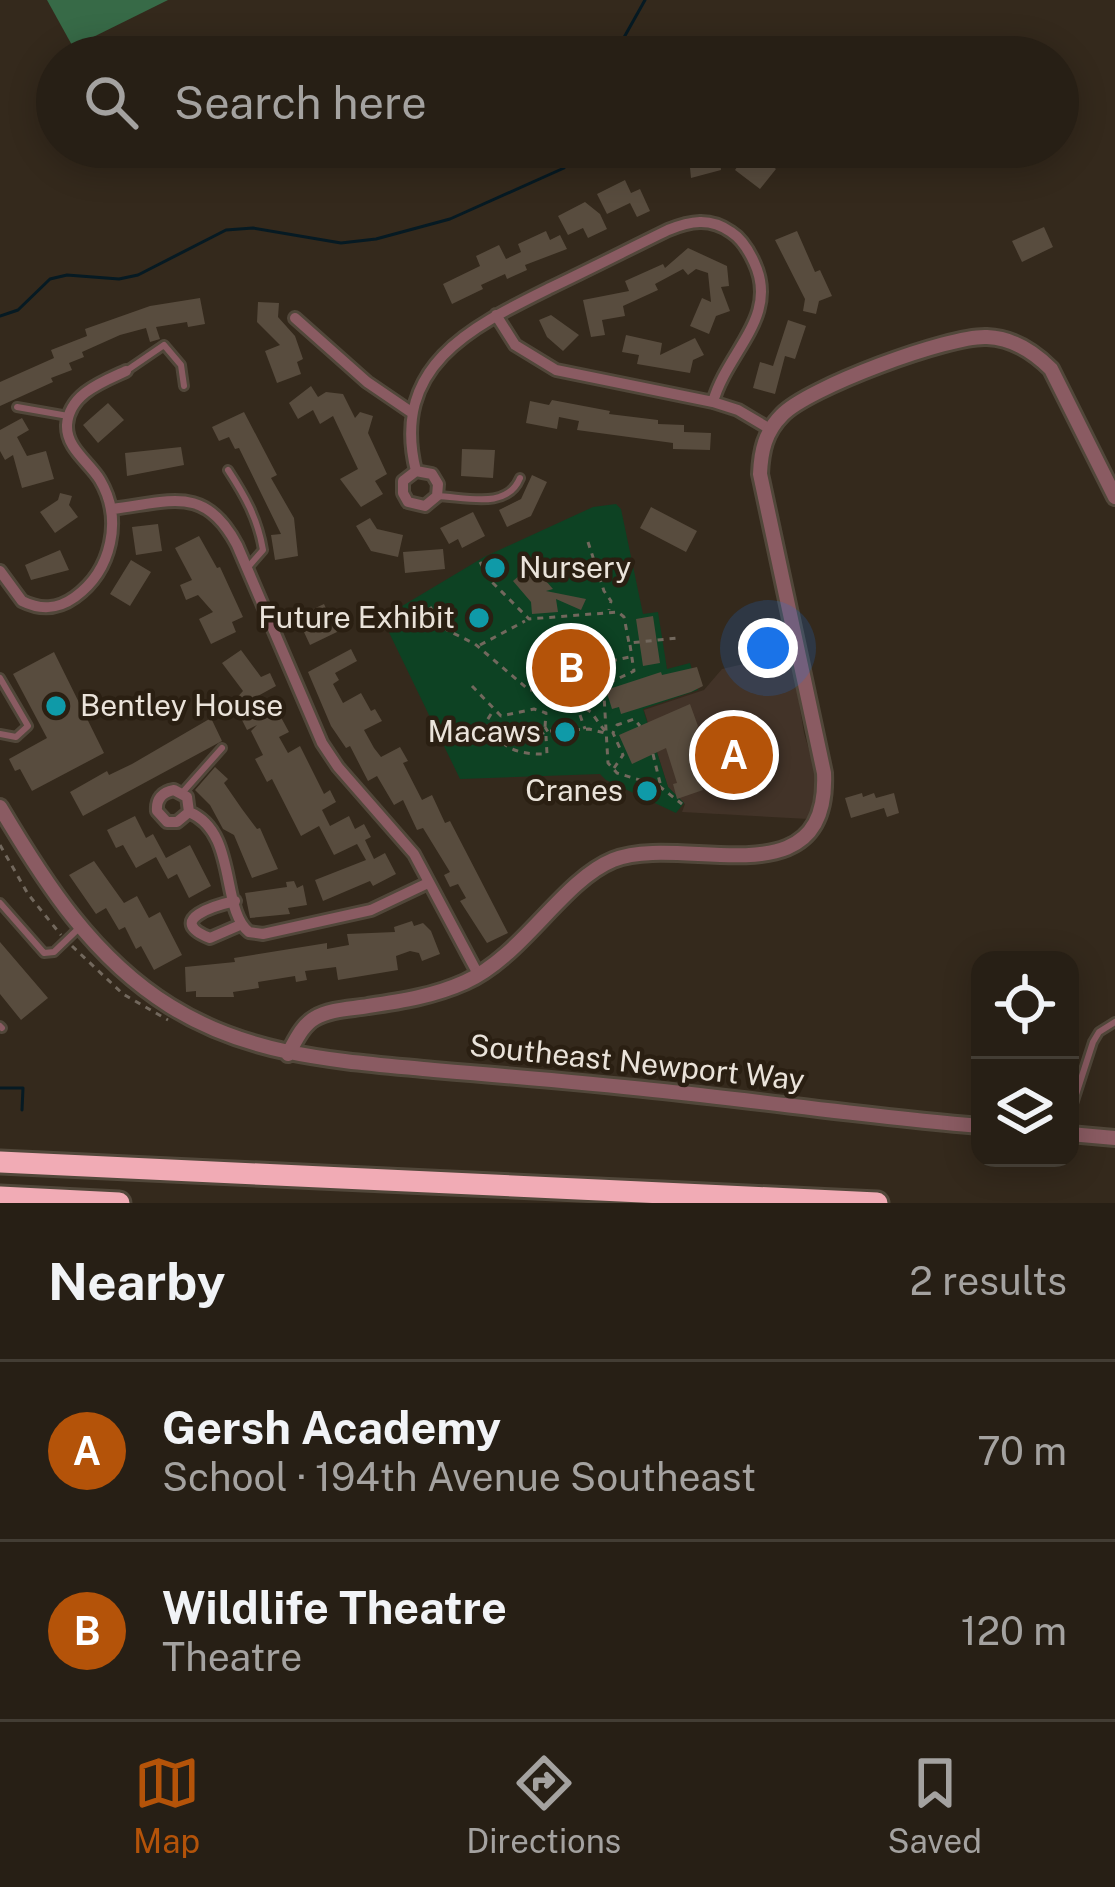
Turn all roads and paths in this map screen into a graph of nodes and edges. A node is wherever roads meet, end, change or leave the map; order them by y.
1 (496, 315) junction
2 (296, 318) dead end
3 (126, 371) joint
4 (184, 386) dead end
5 (713, 402) junction
6 (17, 407) dead end
7 (410, 412) junction
8 (68, 416) junction
9 (770, 429) junction
10 (228, 470) dead end
11 (416, 470) junction
12 (520, 478) dead end
13 (437, 496) junction
14 (1115, 497) edge
15 (112, 509) junction
16 (588, 542) dead end
17 (480, 562) dead end
18 (246, 568) junction
19 (0, 571) edge
20 (430, 608) dead end
21 (608, 612) junction
22 (525, 621) dead end
23 (677, 638) dead end
24 (629, 644) junction
25 (477, 646) junction
26 (632, 657) junction
27 (0, 678) edge
28 (472, 686) dead end
29 (604, 696) junction
30 (494, 713) junction
31 (580, 715) dead end
32 (640, 726) dead end
33 (586, 730) junction
34 (546, 731) junction
35 (0, 734) edge
36 (607, 734) junction
37 (222, 748) dead end
38 (653, 754) dead end
39 (613, 769) junction
40 (661, 787) junction
41 (182, 793) junction
42 (682, 804) dead end
43 (0, 807) edge
44 (188, 812) junction
45 (0, 845) edge
46 (428, 883) junction
47 (235, 901) junction
48 (0, 904) edge
49 (240, 925) junction
50 (81, 927) junction
51 (60, 934) dead end
52 (72, 947) dead end
53 (479, 976) junction
54 (138, 1004) dead end
55 (1115, 1022) edge
56 (288, 1054) junction
57 (1079, 1085) edge
58 (971, 1125) edge
59 (1079, 1135) edge
60 (1115, 1138) edge
61 (0, 1162) edge
62 (0, 1197) edge
63 (119, 1203) edge
64 (877, 1203) edge

1 - 5 street
1 - 5 street
1 - 7 street
2 - 7 street
3 - 4 lane
3 - 8 street
5 - 9 street
6 - 8 lane
7 - 11 street
8 - 15 street
9 - 14 street
9 - 53 street
10 - 18 lane
11 - 13 street
11 - 13 street
12 - 13 lane
15 - 18 street
15 - 19 street
16 - 21 path
17 - 21 path
18 - 46 street
20 - 25 path
21 - 24 path
22 - 25 path
23 - 24 path
24 - 26 path
25 - 36 path
26 - 29 path
26 - 29 path
27 - 35 lane
28 - 30 path
29 - 36 path
30 - 34 path
30 - 34 path
31 - 33 path
32 - 39 path
33 - 34 path
33 - 36 path
36 - 39 path
37 - 41 lane
38 - 40 path
39 - 40 path
40 - 42 path
41 - 44 street
41 - 44 street
43 - 50 street, Southeast Newport Way
44 - 47 street
45 - 51 path
46 - 49 street
46 - 53 street
47 - 49 street
47 - 49 street
48 - 50 lane
50 - 56 street, Southeast Newport Way
52 - 54 path
53 - 56 street
55 - 57 lane
56 - 58 street, Southeast Newport Way
59 - 60 street
61 - 64 highway
62 - 63 highway

